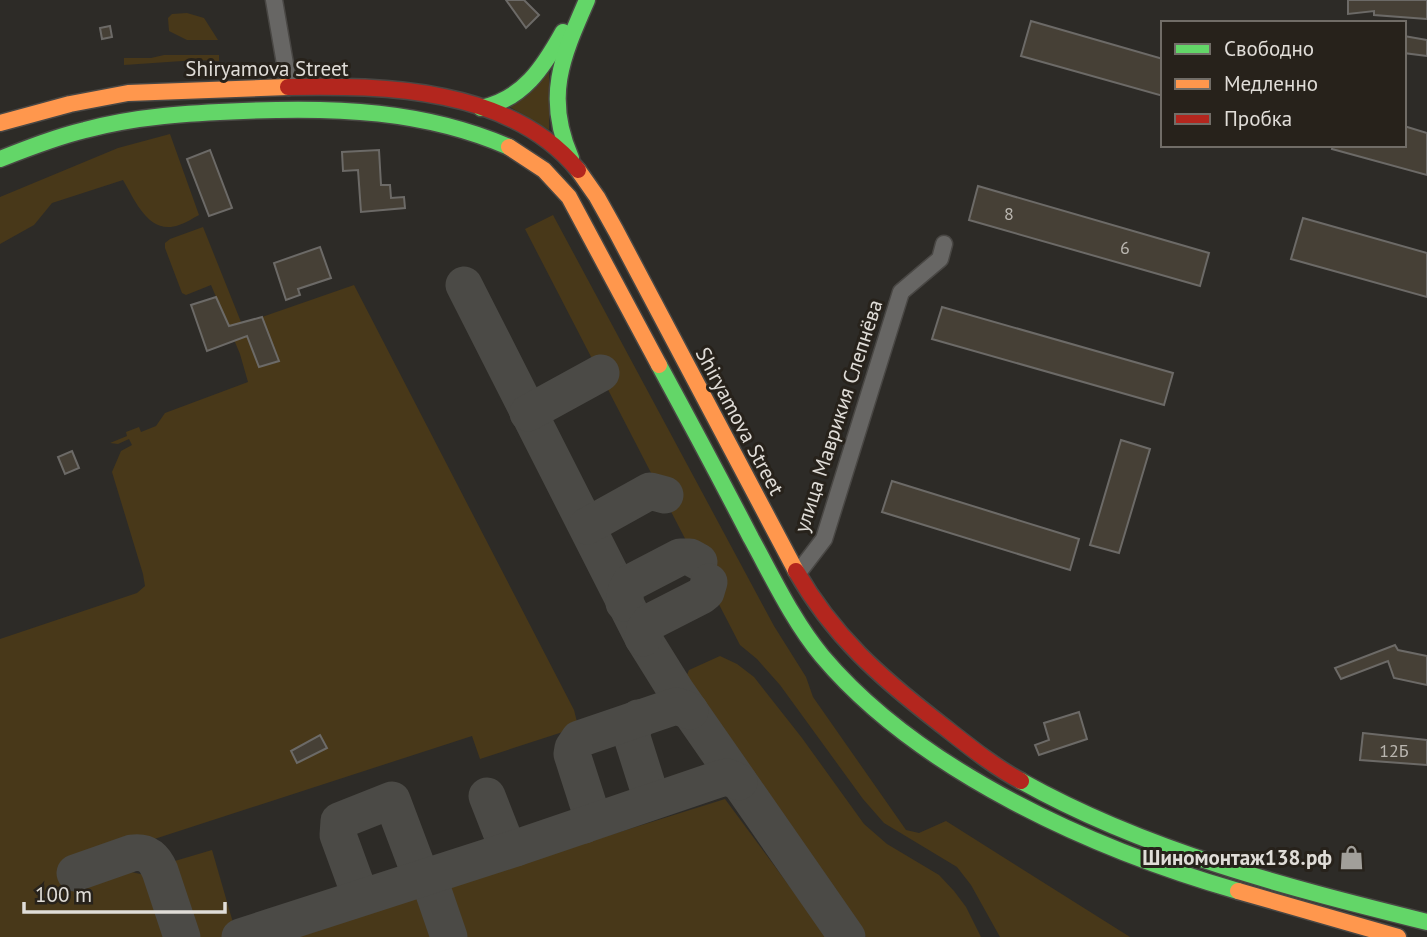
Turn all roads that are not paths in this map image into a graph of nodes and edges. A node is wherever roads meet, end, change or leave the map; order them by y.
1 (274, 0) edge
2 (581, 0) edge
3 (587, 0) edge
4 (289, 87) junction
5 (481, 108) junction
6 (0, 123) edge
7 (0, 159) edge
8 (576, 166) junction
9 (944, 244) dead end
10 (798, 573) junction
11 (874, 667) junction
12 (856, 693) junction
13 (957, 737) junction
14 (951, 763) junction
15 (1427, 922) edge
16 (1398, 937) edge

1 - 4 street
2 - 5 main road
3 - 8 main road
4 - 5 main road, Shiryamova Street
4 - 6 main road, Shiryamova Street
5 - 8 main road, Shiryamova Street
7 - 12 main road, Shiryamova Street
8 - 10 main road, Shiryamova Street
9 - 10 street, улица Маврикия Слепнёва
10 - 11 main road, Shiryamova Street
11 - 12 main road
11 - 13 main road, Shiryamova Street
12 - 14 main road, Shiryamova Street
13 - 14 main road
13 - 15 main road, Shiryamova Street
14 - 16 main road, Shiryamova Street

